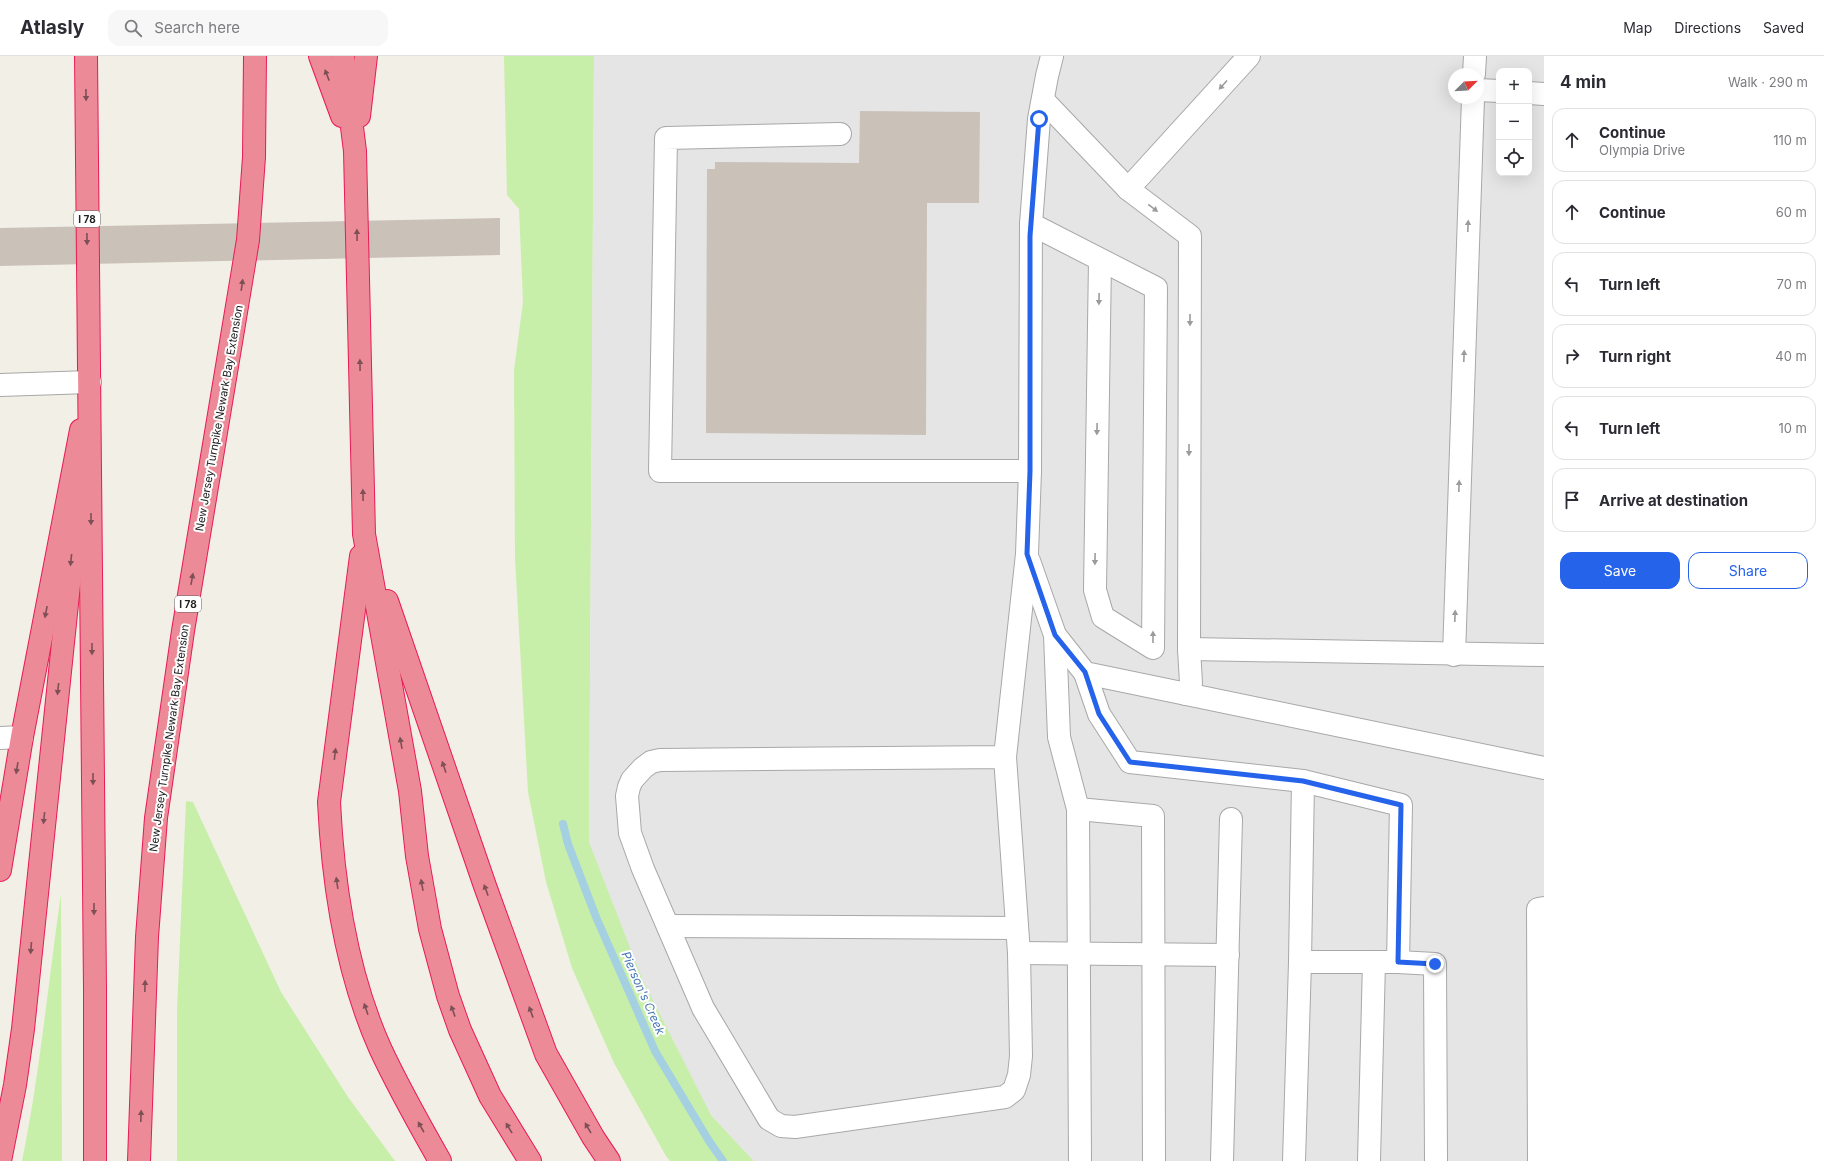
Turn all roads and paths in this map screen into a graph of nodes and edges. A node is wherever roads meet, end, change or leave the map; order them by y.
1 (86, 56) edge
2 (255, 56) edge
3 (320, 56) edge
4 (343, 56) edge
5 (366, 56) edge
6 (1052, 56) edge
7 (1249, 56) edge
8 (1475, 56) edge
9 (1474, 68) edge
10 (1484, 90) edge
11 (1496, 91) edge
12 (1532, 93) edge
13 (1544, 94) edge
14 (1043, 100) junction
15 (1473, 104) edge
16 (840, 134) dead end
17 (355, 151) junction
18 (1128, 189) junction
19 (1031, 224) junction
20 (1100, 260) junction
21 (90, 382) junction
22 (0, 385) edge
23 (1030, 471) junction
24 (364, 534) junction
25 (1027, 554) junction
26 (1055, 635) junction
27 (1189, 649) junction
28 (1454, 655) junction
29 (1544, 656) edge
30 (1085, 672) junction
31 (1186, 694) junction
32 (22, 737) junction
33 (0, 738) edge
34 (1005, 757) junction
35 (1544, 768) edge
36 (1303, 781) junction
37 (1078, 809) junction
38 (1230, 819) dead end
39 (0, 870) edge
40 (1544, 908) edge
41 (668, 926) junction
42 (1016, 928) junction
43 (1019, 953) junction
44 (1079, 953) junction
45 (1153, 954) junction
46 (1228, 955) junction
47 (1300, 962) junction
48 (1374, 962) junction
49 (1398, 962) junction
50 (0, 1161) edge
51 (95, 1161) edge
52 (139, 1161) edge
53 (440, 1161) edge
54 (530, 1161) edge
55 (609, 1161) edge
56 (1080, 1161) edge
57 (1154, 1161) edge
58 (1222, 1161) edge
59 (1294, 1161) edge
60 (1369, 1161) edge
61 (1436, 1161) edge
62 (1539, 1161) edge

1 -> 21 highway, I 78
52 -> 2 highway, New Jersey Turnpike Newark Bay Extension / I 78
17 -> 3 highway
4 - 17 highway
5 - 17 highway
6 - 14 street
7 -> 18 street
8 - 9 street
10 - 11 street
12 - 13 street
14 - 18 street
14 - 19 street
28 -> 15 street
16 - 23 street
24 -> 17 highway
18 -> 27 street
19 - 20 street
19 - 23 street
20 -> 20 street
21 - 22 street
21 -> 32 highway
21 -> 50 highway
21 -> 51 highway, I 78
23 - 25 street
53 -> 24 highway
54 -> 24 highway
55 -> 24 highway
25 - 26 street
25 - 34 street
26 - 30 street
26 - 37 street
27 - 28 street
27 - 31 street
28 - 29 street
30 - 31 street
30 - 36 street
31 - 35 street
32 - 33 street
32 -> 39 highway
34 - 41 street
34 - 42 street
36 - 47 street
36 - 49 street
37 - 44 street
37 - 45 street
38 - 46 street
40 - 62 street
41 - 42 street
41 - 43 street
42 - 43 street
43 - 44 street
44 - 45 street
44 - 56 street
45 - 46 street
45 - 57 street
46 - 58 street
47 - 48 street
47 - 59 street
48 - 49 street
48 - 60 street
49 - 61 street

